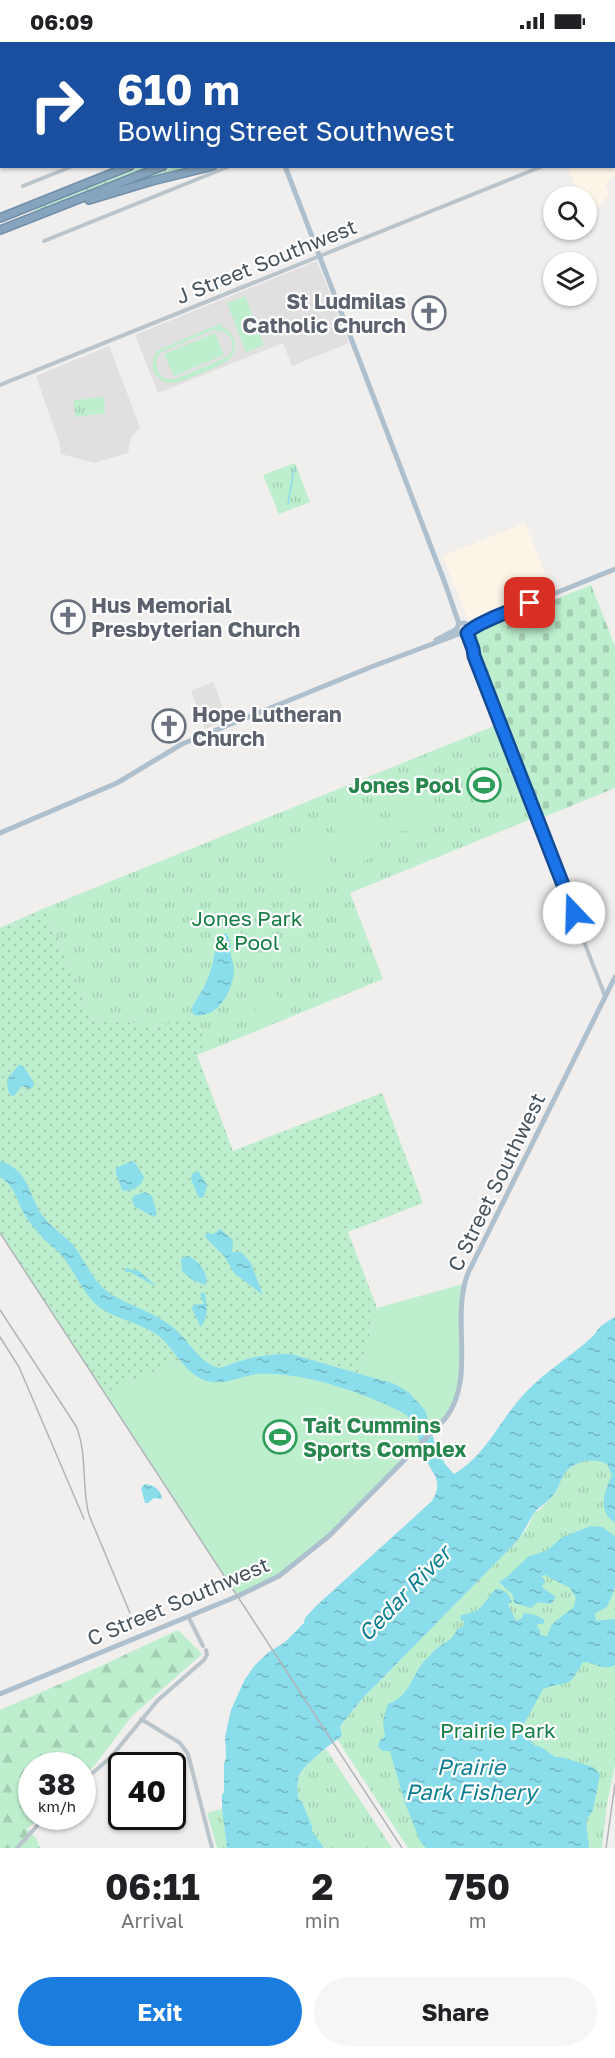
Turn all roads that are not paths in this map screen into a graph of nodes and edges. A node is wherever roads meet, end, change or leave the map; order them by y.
1 (68, 168) edge
2 (118, 168) edge
3 (125, 168) edge
4 (158, 168) edge
5 (205, 168) edge
6 (225, 168) edge
7 (286, 168) edge
8 (538, 168) edge
9 (101, 178) junction
10 (22, 186) dead end
11 (60, 207) junction
12 (0, 218) edge
13 (0, 230) edge
14 (44, 241) dead end
15 (319, 255) junction
16 (0, 385) edge
17 (615, 569) edge
18 (463, 629) junction
19 (0, 833) edge
20 (615, 977) edge
21 (606, 997) junction
22 (188, 1616) junction
23 (0, 1694) edge
24 (141, 1719) junction
25 (96, 1770) edge
26 (33, 1830) edge
27 (17, 1848) edge
28 (212, 1848) edge

1 - 10 street
2 - 9 highway
3 - 9 highway
4 - 11 highway
5 - 11 highway
6 - 14 street
7 - 15 main road
8 - 15 street, J Street Southwest
9 - 12 highway
11 - 13 highway
15 - 16 street, J Street Southwest
15 - 18 main road
17 - 18 main road
18 - 19 main road
18 - 21 street
20 - 21 main road, C Street Southwest
21 - 22 main road, C Street Southwest
22 - 23 main road, C Street Southwest
22 - 24 street
24 - 25 street
24 - 28 street
26 - 27 street

